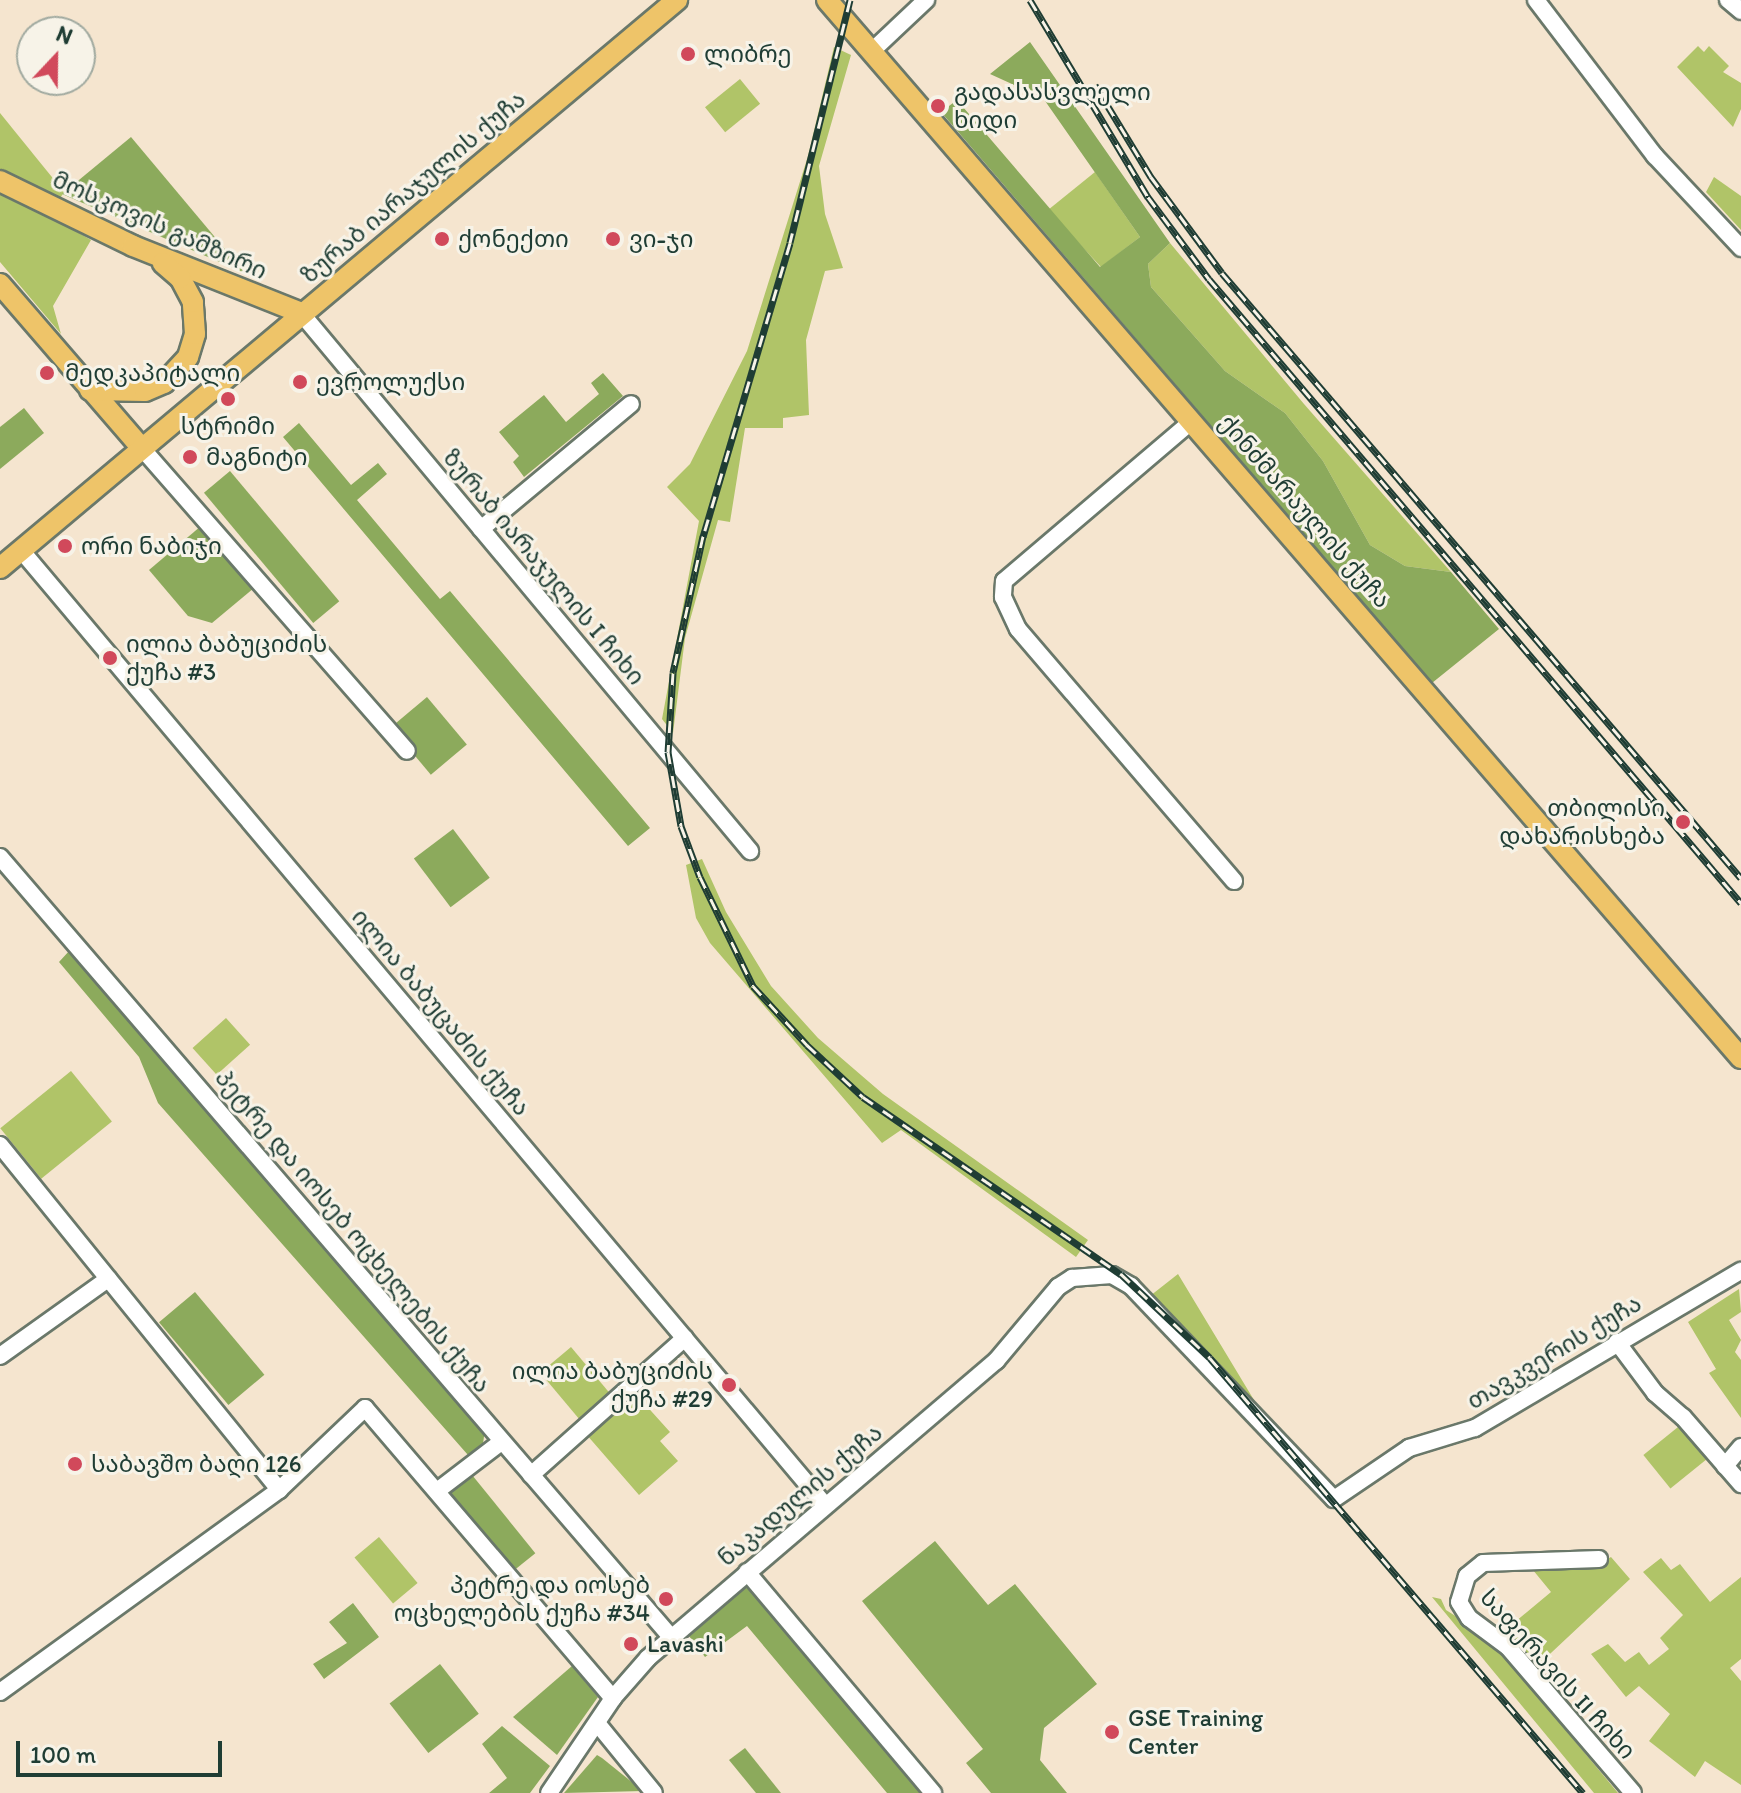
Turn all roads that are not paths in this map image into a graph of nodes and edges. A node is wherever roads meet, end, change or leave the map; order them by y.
1 (677, 0) edge
2 (827, 0) edge
3 (926, 0) edge
4 (1536, 0) edge
5 (1728, 0) edge
6 (1741, 11) edge
7 (873, 50) junction
8 (0, 181) edge
9 (1741, 248) edge
10 (147, 251) junction
11 (0, 284) edge
12 (301, 313) junction
13 (90, 390) junction
14 (631, 404) dead end
15 (1192, 421) junction
16 (140, 446) junction
17 (481, 529) junction
18 (21, 550) junction
19 (0, 568) edge
20 (407, 751) dead end
21 (750, 851) dead end
22 (0, 857) edge
23 (1234, 881) dead end
24 (1741, 1058) edge
25 (0, 1145) edge
26 (1741, 1271) edge
27 (1112, 1275) joint
28 (108, 1279) junction
29 (685, 1338) junction
30 (1617, 1342) junction
31 (0, 1356) edge
32 (501, 1442) junction
33 (1741, 1447) edge
34 (1725, 1466) junction
35 (531, 1475) junction
36 (1741, 1484) edge
37 (279, 1490) junction
38 (437, 1491) junction
39 (825, 1505) junction
40 (1599, 1559) dead end
41 (747, 1572) junction
42 (671, 1637) junction
43 (0, 1692) edge
44 (613, 1698) junction
45 (597, 1723) junction
46 (549, 1793) edge
47 (654, 1793) edge
48 (933, 1793) edge
49 (1633, 1793) edge

1 - 12 main road, ზურაბ იარაჯულის ქუჩა
2 - 7 main road, ქინძმარაულის ქუჩა
3 - 7 street
4 - 9 street
5 - 6 street
7 - 15 main road, ქინძმარაულის ქუჩა
8 - 10 main road, მოსკოვის გამზირი
10 - 12 main road, მოსკოვის გამზირი
10 - 13 main road
11 - 13 main road
12 - 16 main road, ზურაბ იარაჯულის ქუჩა
12 - 17 street, ზურაბ იარაჯულის I ჩიხი
13 - 16 main road
14 - 17 street
15 - 23 street
15 - 24 main road, ქინძმარაულის ქუჩა
16 - 18 main road, ზურაბ იარაჯულის ქუჩა
16 - 20 street
17 - 21 street, ზურაბ იარაჯულის I ჩიხი
18 - 19 main road, ზურაბ იარაჯულის ქუჩა
18 - 29 street, ილია ბაბუცაძის ქუჩა
22 - 32 street, პეტრე და იოსებ ოცხელების ქუჩა
25 - 28 street
26 - 30 street, თავკვერის ქუჩა
27 - 30 street, თავკვერის ქუჩა
27 - 39 street, ნაკადულის ქუჩა
28 - 31 street
28 - 37 street
29 - 35 street
29 - 39 street, ილია ბაბუცაძის ქუჩა
30 - 34 street
32 - 35 street, პეტრე და იოსებ ოცხელების ქუჩა
32 - 38 street
33 - 34 street
34 - 36 street
35 - 42 street, პეტრე და იოსებ ოცხელების ქუჩა
37 - 38 street
37 - 43 street
38 - 44 street
39 - 41 street, ნაკადულის ქუჩა
40 - 49 street, საფერავის II ჩიხი
41 - 42 street, ნაკადულის ქუჩა
41 - 48 street
42 - 44 street, ნაკადულის ქუჩა
44 - 45 street, ნაკადულის ქუჩა
45 - 46 street, ნაკადულის ქუჩა
45 - 47 street

